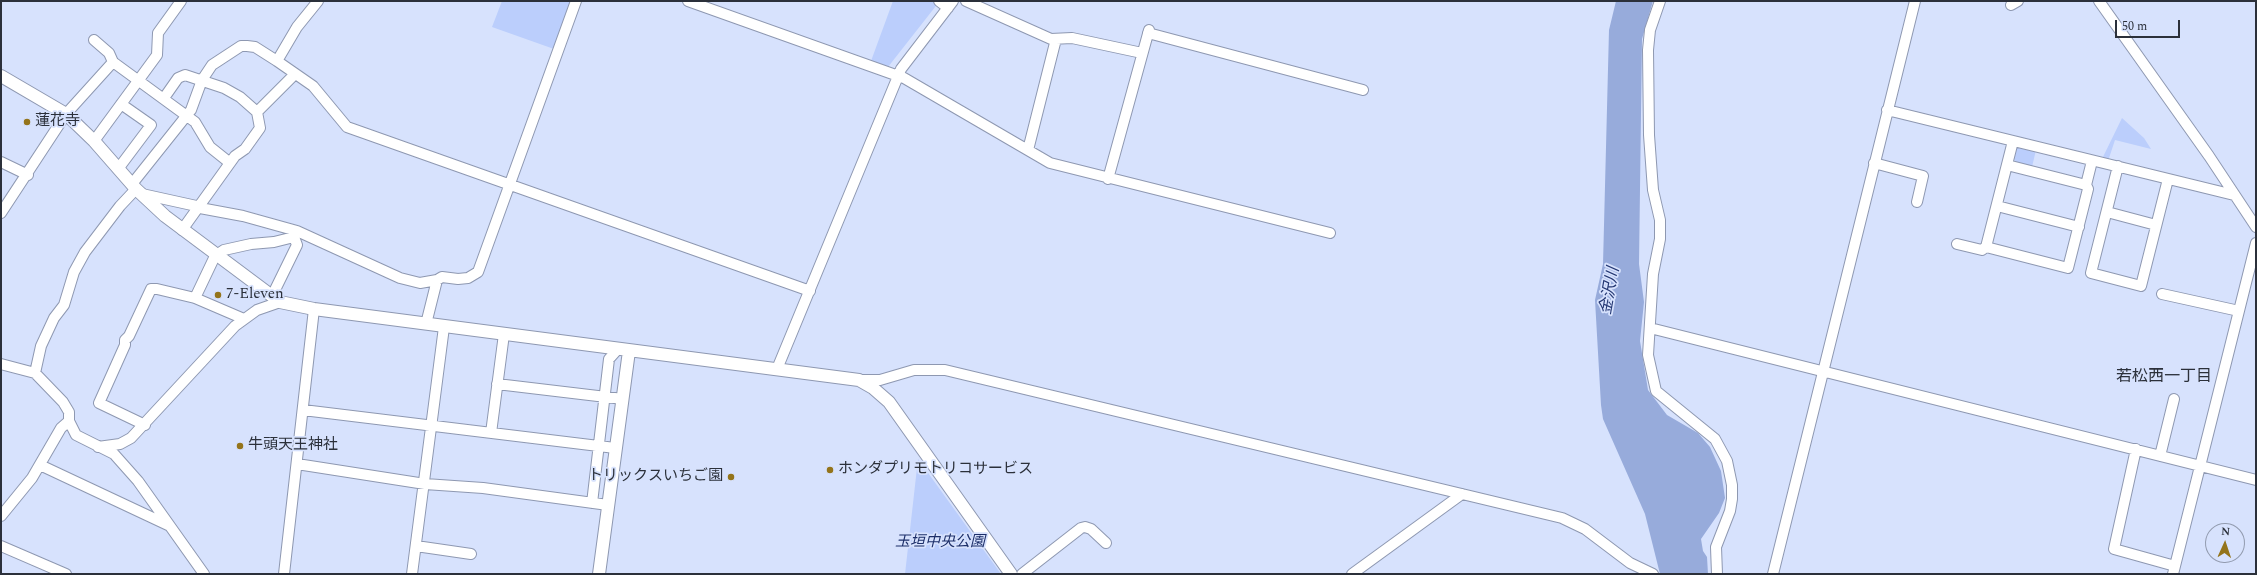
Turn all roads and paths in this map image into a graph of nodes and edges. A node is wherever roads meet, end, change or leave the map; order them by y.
1 (182, 1) edge
2 (318, 1) edge
3 (576, 1) edge
4 (688, 1) edge
5 (939, 1) edge
6 (966, 1) edge
7 (1660, 1) edge
8 (1915, 1) edge
9 (2099, 1) edge
10 (951, 4) edge
11 (1056, 39) junction
12 (94, 40) dead end
13 (1142, 53) junction
14 (277, 61) junction
15 (113, 62) junction
16 (295, 74) junction
17 (1, 76) edge
18 (898, 76) junction
19 (138, 80) junction
20 (202, 80) junction
21 (1363, 90) dead end
22 (164, 98) junction
23 (121, 104) junction
24 (1887, 110) junction
25 (257, 112) junction
26 (66, 114) junction
27 (187, 116) junction
28 (94, 141) junction
29 (2013, 141) junction
30 (1028, 150) junction
31 (2092, 161) junction
32 (1, 162) edge
33 (230, 163) junction
34 (1874, 163) junction
35 (2007, 165) junction
36 (2118, 166) junction
37 (118, 169) junction
38 (28, 175) junction
39 (1108, 178) junction
40 (2168, 179) junction
41 (2086, 185) junction
42 (510, 186) junction
43 (137, 189) junction
44 (2234, 195) junction
45 (1917, 202) dead end
46 (1997, 206) junction
47 (200, 207) junction
48 (2106, 212) junction
49 (1, 213) edge
50 (2156, 225) junction
51 (2079, 226) junction
52 (2256, 226) edge
53 (182, 230) junction
54 (1330, 233) dead end
55 (296, 234) junction
56 (2256, 243) edge
57 (1958, 244) dead end
58 (1986, 248) junction
59 (216, 256) junction
60 (437, 280) junction
61 (810, 291) junction
62 (2162, 294) dead end
63 (195, 298) junction
64 (276, 299) junction
65 (314, 309) junction
66 (2238, 311) junction
67 (244, 319) junction
68 (426, 324) junction
69 (444, 327) junction
70 (1650, 328) junction
71 (504, 334) junction
72 (624, 350) junction
73 (1, 364) edge
74 (777, 369) junction
75 (1822, 372) junction
76 (36, 373) junction
77 (859, 380) junction
78 (498, 384) junction
79 (605, 397) junction
80 (2174, 398) dead end
81 (623, 399) junction
82 (303, 410) junction
83 (69, 421) junction
84 (145, 426) junction
85 (432, 426) junction
86 (492, 433) junction
87 (598, 446) junction
88 (98, 447) junction
89 (615, 448) junction
90 (2136, 449) junction
91 (2160, 456) junction
92 (297, 464) junction
93 (40, 465) junction
94 (2199, 465) junction
95 (2256, 480) edge
96 (425, 484) junction
97 (1462, 494) junction
98 (592, 503) junction
99 (608, 505) junction
100 (1, 516) edge
101 (171, 527) junction
102 (1106, 543) dead end
103 (1, 546) edge
104 (416, 546) junction
105 (471, 554) dead end
106 (2174, 570) edge
107 (66, 574) edge
108 (204, 574) edge
109 (284, 574) edge
110 (412, 574) edge
111 (600, 574) edge
112 (1011, 574) edge
113 (1022, 574) edge
114 (1352, 574) edge
115 (1651, 574) edge
116 (1717, 574) edge
117 (1773, 574) edge

1 - 19 street
2 - 14 street
3 - 42 street
4 - 18 street
5 - 10 street
6 - 11 street
7 - 70 street
8 - 24 street
9 - 44 street
10 - 18 street
11 - 13 street
11 - 30 street
12 - 15 street
13 - 21 street
13 - 39 street
14 - 16 street
14 - 20 street
15 - 19 street
15 - 26 street
16 - 25 street
16 - 42 street
17 - 26 street
18 - 30 street
18 - 61 street
19 - 22 street
19 - 23 street
20 - 22 street
20 - 25 street
20 - 27 street
22 - 27 street
23 - 28 street
23 - 37 street
24 - 29 street
24 - 34 street
25 - 33 street
26 - 28 street
26 - 38 street
27 - 33 street
27 - 43 street
28 - 37 street
29 - 31 street
29 - 35 street
30 - 39 street
31 - 36 street
31 - 41 street
32 - 38 street
33 - 47 street
34 - 45 street
34 - 75 street
35 - 41 street
35 - 46 street
36 - 40 street
36 - 48 street
37 - 43 street
38 - 49 street
39 - 54 street
40 - 44 street
40 - 50 street
41 - 51 street
42 - 60 street
42 - 61 street
43 - 47 street
43 - 53 street
43 - 76 street
44 - 52 street
46 - 51 street
46 - 58 street
47 - 53 street
47 - 55 street
48 - 50 street
48 - 50 street
51 - 58 street
53 - 59 street
55 - 59 street
55 - 60 street
55 - 64 street
56 - 66 street
57 - 58 street
59 - 63 street
59 - 64 street
60 - 68 street
61 - 74 street
62 - 66 street
63 - 67 street
63 - 84 street
64 - 65 street
64 - 67 street
65 - 68 street
65 - 82 street
66 - 94 street
67 - 84 street
68 - 69 street
69 - 71 street
69 - 85 street
70 - 75 street
70 - 116 street
71 - 72 street
71 - 78 street
72 - 74 street
72 - 79 street
72 - 81 street
73 - 76 street
74 - 77 street
75 - 90 street
75 - 117 street
76 - 83 street
77 - 97 street
77 - 112 street
78 - 79 street
78 - 86 street
79 - 81 street
79 - 87 street
80 - 91 street
81 - 89 street
82 - 85 street
82 - 92 street
83 - 88 street
83 - 93 street
84 - 88 street
85 - 86 street
85 - 96 street
86 - 87 street
87 - 89 street
87 - 98 street
88 - 101 street
89 - 99 street
90 - 91 street
90 - 106 street
91 - 94 street
92 - 96 street
92 - 109 street
93 - 100 street
93 - 101 street
94 - 95 street
94 - 106 street
96 - 98 street
96 - 104 street
97 - 114 street
97 - 115 street
98 - 99 street
99 - 111 street
101 - 108 street
102 - 113 street
103 - 107 street
104 - 105 street
104 - 110 street

